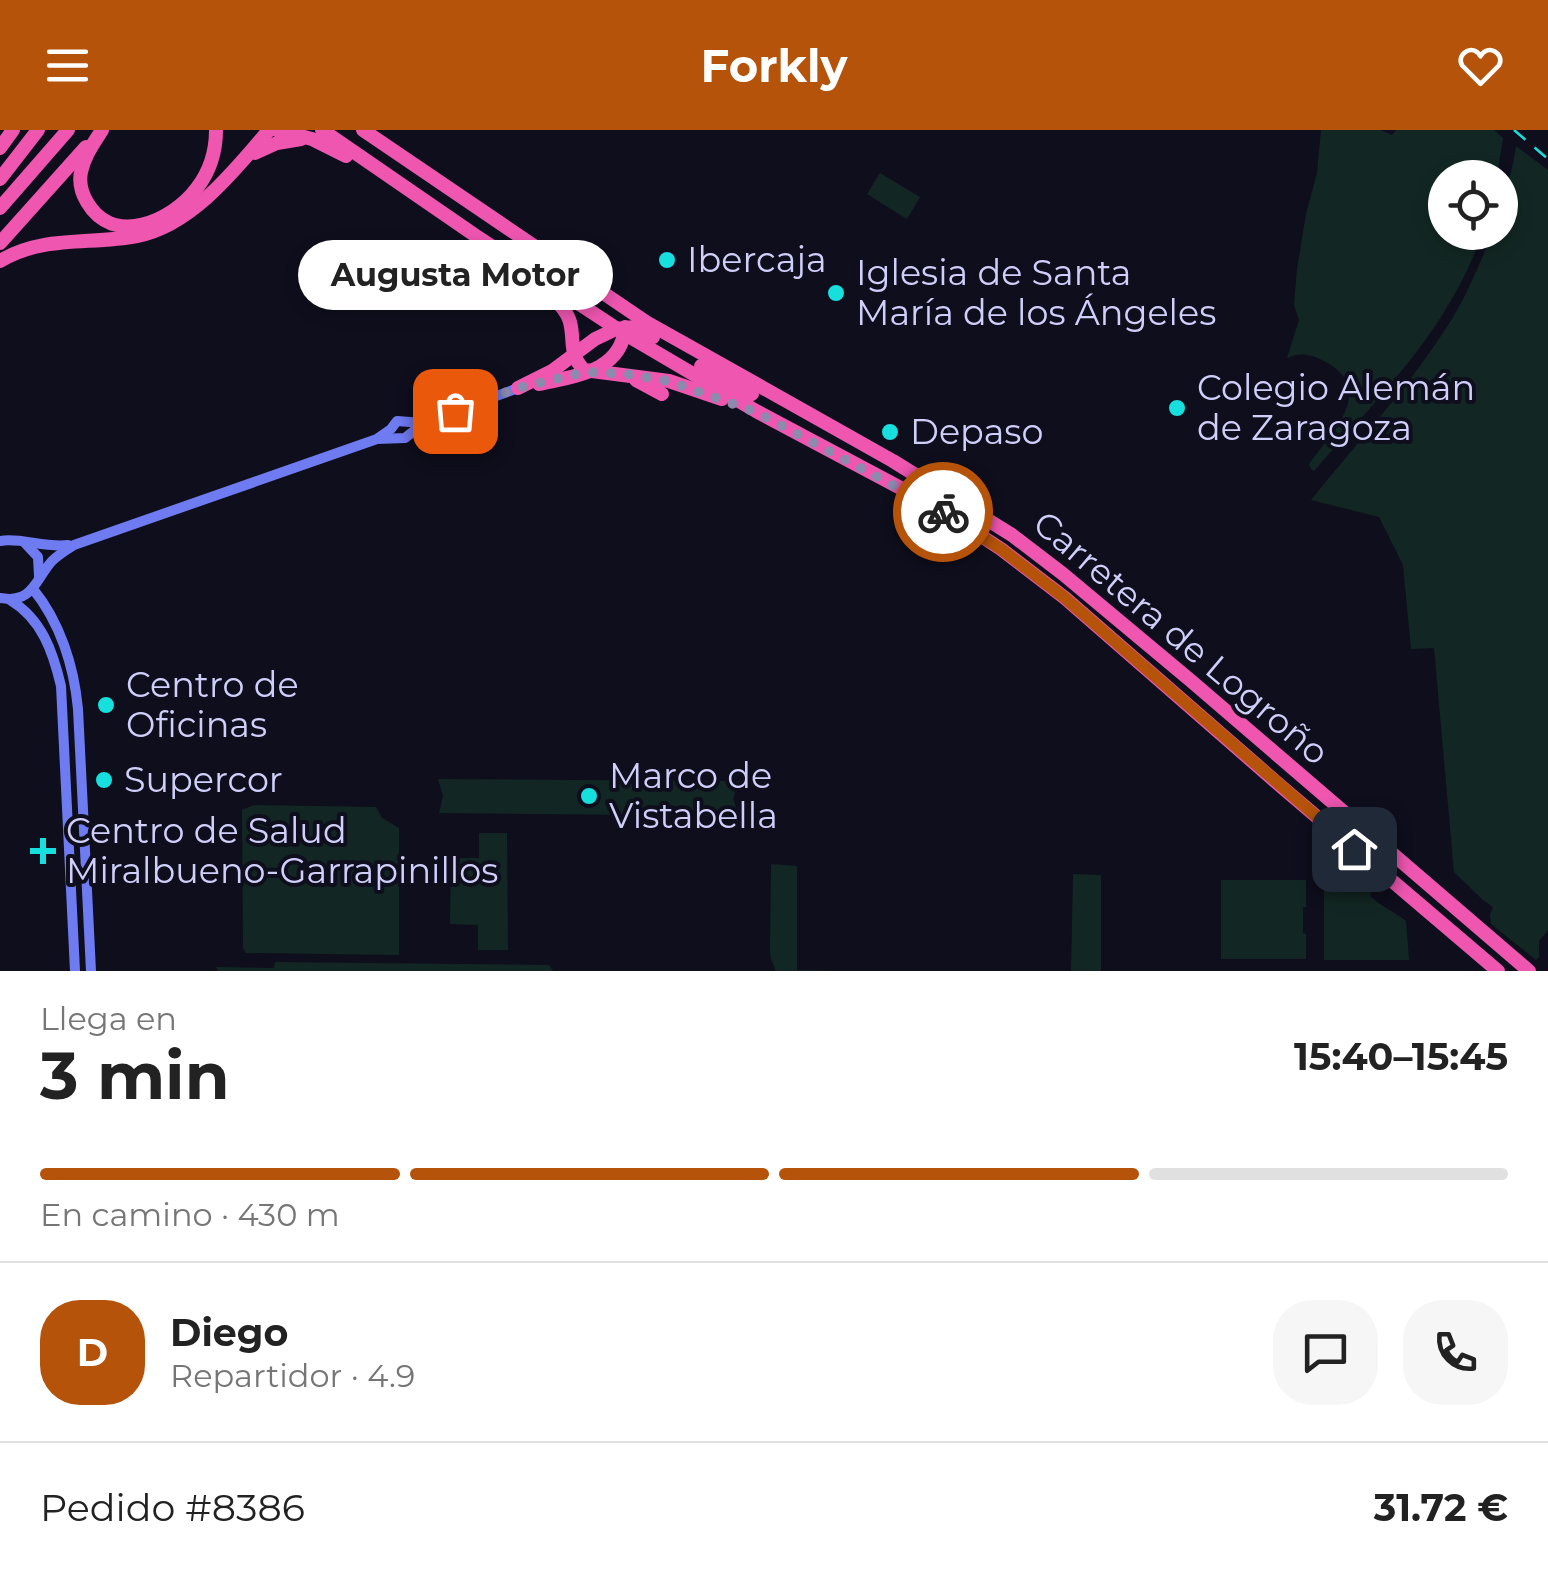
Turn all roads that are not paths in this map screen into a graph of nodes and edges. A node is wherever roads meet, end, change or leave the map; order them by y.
1 (14, 130) edge
2 (38, 130) edge
3 (68, 130) edge
4 (101, 130) edge
5 (216, 130) edge
6 (273, 130) edge
7 (363, 130) edge
8 (317, 134) edge
9 (0, 148) edge
10 (242, 161) junction
11 (0, 179) edge
12 (0, 208) edge
13 (0, 243) edge
14 (0, 261) edge
15 (526, 269) junction
16 (621, 306) junction
17 (622, 330) junction
18 (573, 355) junction
19 (586, 372) junction
20 (627, 374) junction
21 (518, 388) junction
22 (662, 394) dead end
23 (776, 397) junction
24 (756, 412) junction
25 (408, 428) junction
26 (394, 433) junction
27 (0, 541) edge
28 (24, 543) junction
29 (74, 545) junction
30 (36, 583) junction
31 (5, 598) edge
32 (75, 971) edge
33 (91, 971) edge
34 (1498, 971) edge
35 (1530, 971) edge

1 - 9 highway
2 - 11 highway
3 - 12 highway
4 - 5 highway
4 - 13 highway
6 - 8 highway, Carretera de Logroño
6 - 10 highway
7 - 16 highway, Carretera de Logroño
8 - 10 highway
8 - 15 highway, Carretera de Logroño
10 - 14 highway
15 - 17 highway, Carretera de Logroño
15 - 18 highway
16 - 17 highway
16 - 23 highway, Carretera de Logroño
17 - 18 highway
17 - 19 highway
17 - 23 highway
17 - 24 highway, Carretera de Logroño
18 - 19 highway
18 - 21 highway
19 - 20 highway
19 - 21 highway
20 - 22 highway
20 - 24 highway
21 - 25 main road
23 - 35 highway, Carretera de Logroño
24 - 34 highway, Carretera de Logroño
25 - 26 main road
25 - 26 main road
26 - 29 main road
27 - 28 main road
28 - 29 main road
28 - 30 main road
29 - 30 main road
30 - 31 main road
30 - 33 main road
31 - 32 main road

